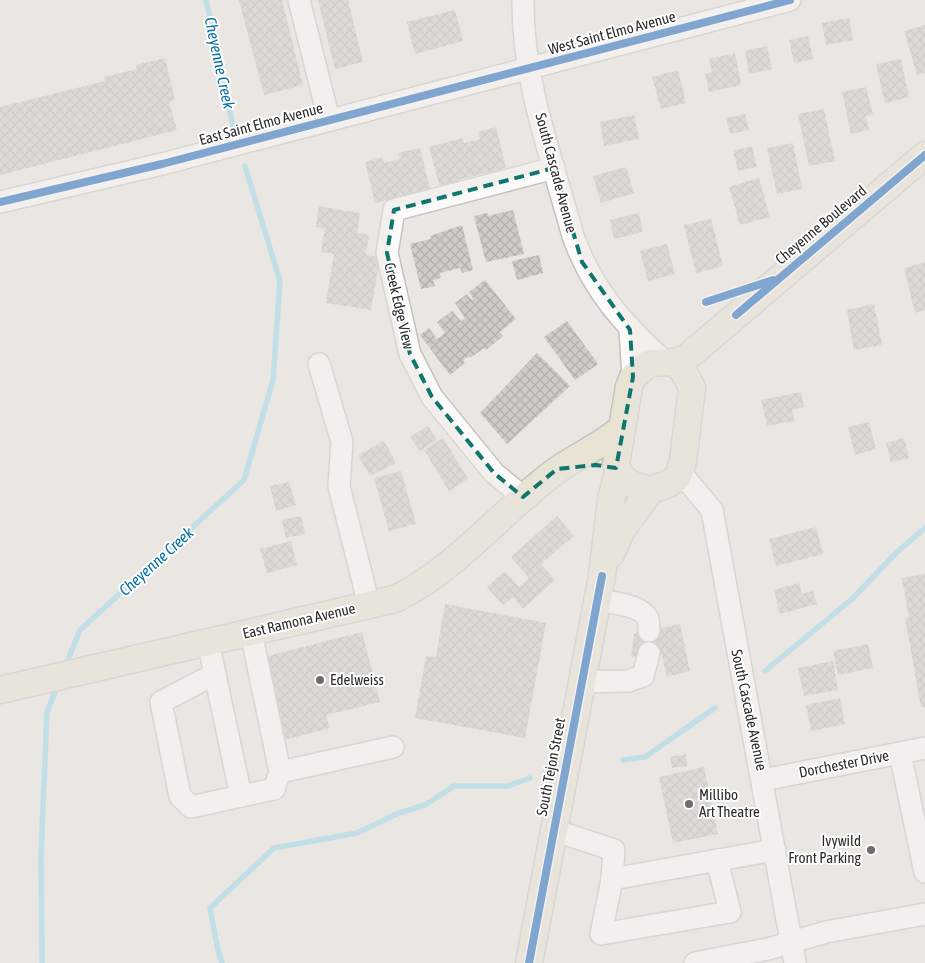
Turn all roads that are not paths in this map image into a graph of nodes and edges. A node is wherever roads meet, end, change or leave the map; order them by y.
1 (299, 0) edge
2 (523, 0) edge
3 (790, 0) edge
4 (528, 70) junction
5 (329, 120) junction
6 (925, 155) edge
7 (554, 168) junction
8 (0, 202) edge
9 (630, 330) junction
10 (319, 364) dead end
11 (675, 368) junction
12 (633, 377) junction
13 (622, 428) junction
14 (557, 469) junction
15 (617, 470) junction
16 (680, 472) junction
17 (651, 490) junction
18 (523, 497) junction
19 (599, 588) junction
20 (369, 605) junction
21 (649, 631) dead end
22 (251, 632) junction
23 (208, 642) junction
24 (649, 653) dead end
25 (215, 674) junction
26 (582, 682) junction
27 (0, 690) edge
28 (393, 746) dead end
29 (925, 748) edge
30 (900, 753) junction
31 (280, 772) junction
32 (763, 780) junction
33 (242, 796) junction
34 (553, 830) junction
35 (775, 850) junction
36 (717, 860) junction
37 (925, 872) edge
38 (612, 879) junction
39 (925, 914) edge
40 (794, 953) edge
41 (528, 963) edge
42 (695, 963) edge

1 - 5 street
2 - 4 street, South Cascade Avenue
3 - 4 street, West Saint Elmo Avenue
4 - 5 street, East Saint Elmo Avenue
4 - 7 street, South Cascade Avenue
5 - 8 street, East Saint Elmo Avenue
6 - 11 main road, Cheyenne Boulevard
7 - 9 street, South Cascade Avenue
7 - 18 street, Creek Edge View
9 - 11 street, South Cascade Avenue
9 - 12 street
10 - 20 street
11 - 12 main road
11 - 16 main road
12 - 13 main road
13 - 14 main road, East Ramona Avenue
13 - 15 main road
14 - 15 main road
14 - 18 main road, East Ramona Avenue
15 - 17 main road
15 - 19 main road
16 - 17 main road
16 - 32 street, South Cascade Avenue
17 - 19 main road
18 - 20 main road, East Ramona Avenue
19 - 21 street
19 - 26 main road, South Tejon Street
20 - 22 main road, East Ramona Avenue
22 - 23 main road, East Ramona Avenue
22 - 31 street
23 - 25 street
23 - 27 main road, East Ramona Avenue
24 - 26 street
25 - 33 street
25 - 33 street
26 - 34 main road, South Tejon Street
28 - 31 street
29 - 30 street, Dorchester Drive
30 - 32 street, Dorchester Drive
30 - 37 street
31 - 33 street
32 - 35 street, South Cascade Avenue
34 - 38 street
34 - 41 main road, South Tejon Street
35 - 36 street
35 - 40 street, South Cascade Avenue
36 - 38 street
36 - 38 street
39 - 40 street
40 - 42 street

